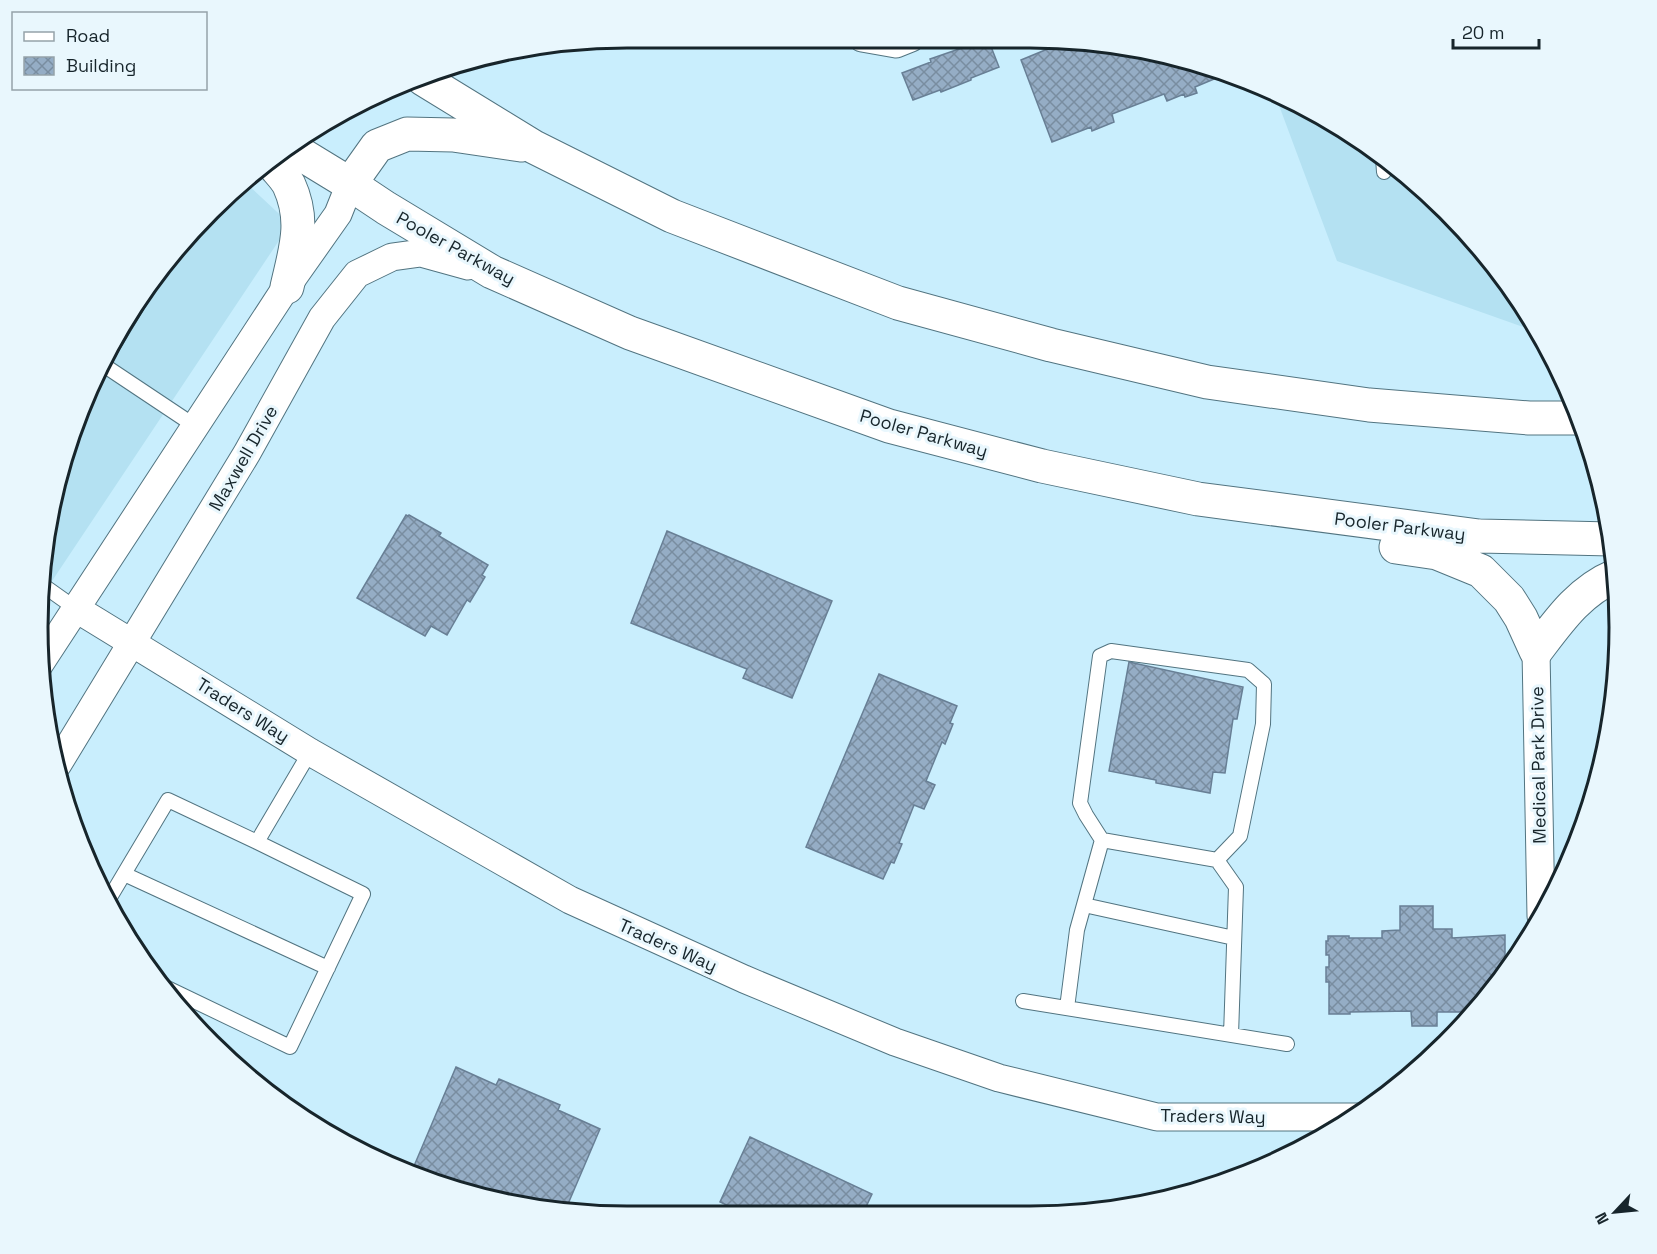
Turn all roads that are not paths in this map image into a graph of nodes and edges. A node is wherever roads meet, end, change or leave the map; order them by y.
1 (430, 83) edge
2 (534, 147) junction
3 (297, 152) edge
4 (276, 168) edge
5 (350, 184) junction
6 (492, 272) junction
7 (286, 287) junction
8 (107, 374) edge
9 (1570, 418) edge
10 (195, 426) junction
11 (1231, 504) junction
12 (1602, 539) edge
13 (1607, 580) edge
14 (49, 590) edge
15 (75, 608) junction
16 (133, 642) junction
17 (49, 650) edge
18 (1536, 651) junction
19 (310, 752) junction
20 (63, 756) edge
21 (1102, 840) junction
22 (257, 842) junction
23 (1217, 860) junction
24 (124, 874) junction
25 (113, 892) edge
26 (1541, 898) edge
27 (1084, 905) junction
28 (1234, 938) junction
29 (328, 968) junction
30 (180, 994) edge
31 (1023, 1001) dead end
32 (1067, 1008) junction
33 (1231, 1035) junction
34 (1287, 1044) dead end
35 (1338, 1117) edge

1 - 2 main road
2 - 5 main road
2 - 9 main road
3 - 5 main road, Pooler Parkway
4 - 7 main road
5 - 6 main road, Pooler Parkway
5 - 7 street
6 - 11 main road, Pooler Parkway
6 - 16 street, Maxwell Drive
7 - 10 street
8 - 10 lane
10 - 15 street
11 - 12 main road, Pooler Parkway
11 - 18 main road
13 - 18 main road
14 - 15 lane, Traders Way
15 - 16 street, Traders Way
15 - 17 street
16 - 19 street, Traders Way
16 - 20 street, Maxwell Drive
18 - 26 street, Medical Park Drive
19 - 22 lane
19 - 35 street, Traders Way
21 - 23 lane
21 - 23 lane
21 - 27 lane
22 - 24 lane
22 - 29 lane
23 - 28 lane
24 - 25 lane
24 - 29 lane
27 - 28 lane
27 - 32 lane
28 - 33 lane
29 - 30 lane
31 - 32 lane
32 - 33 lane
33 - 34 lane

